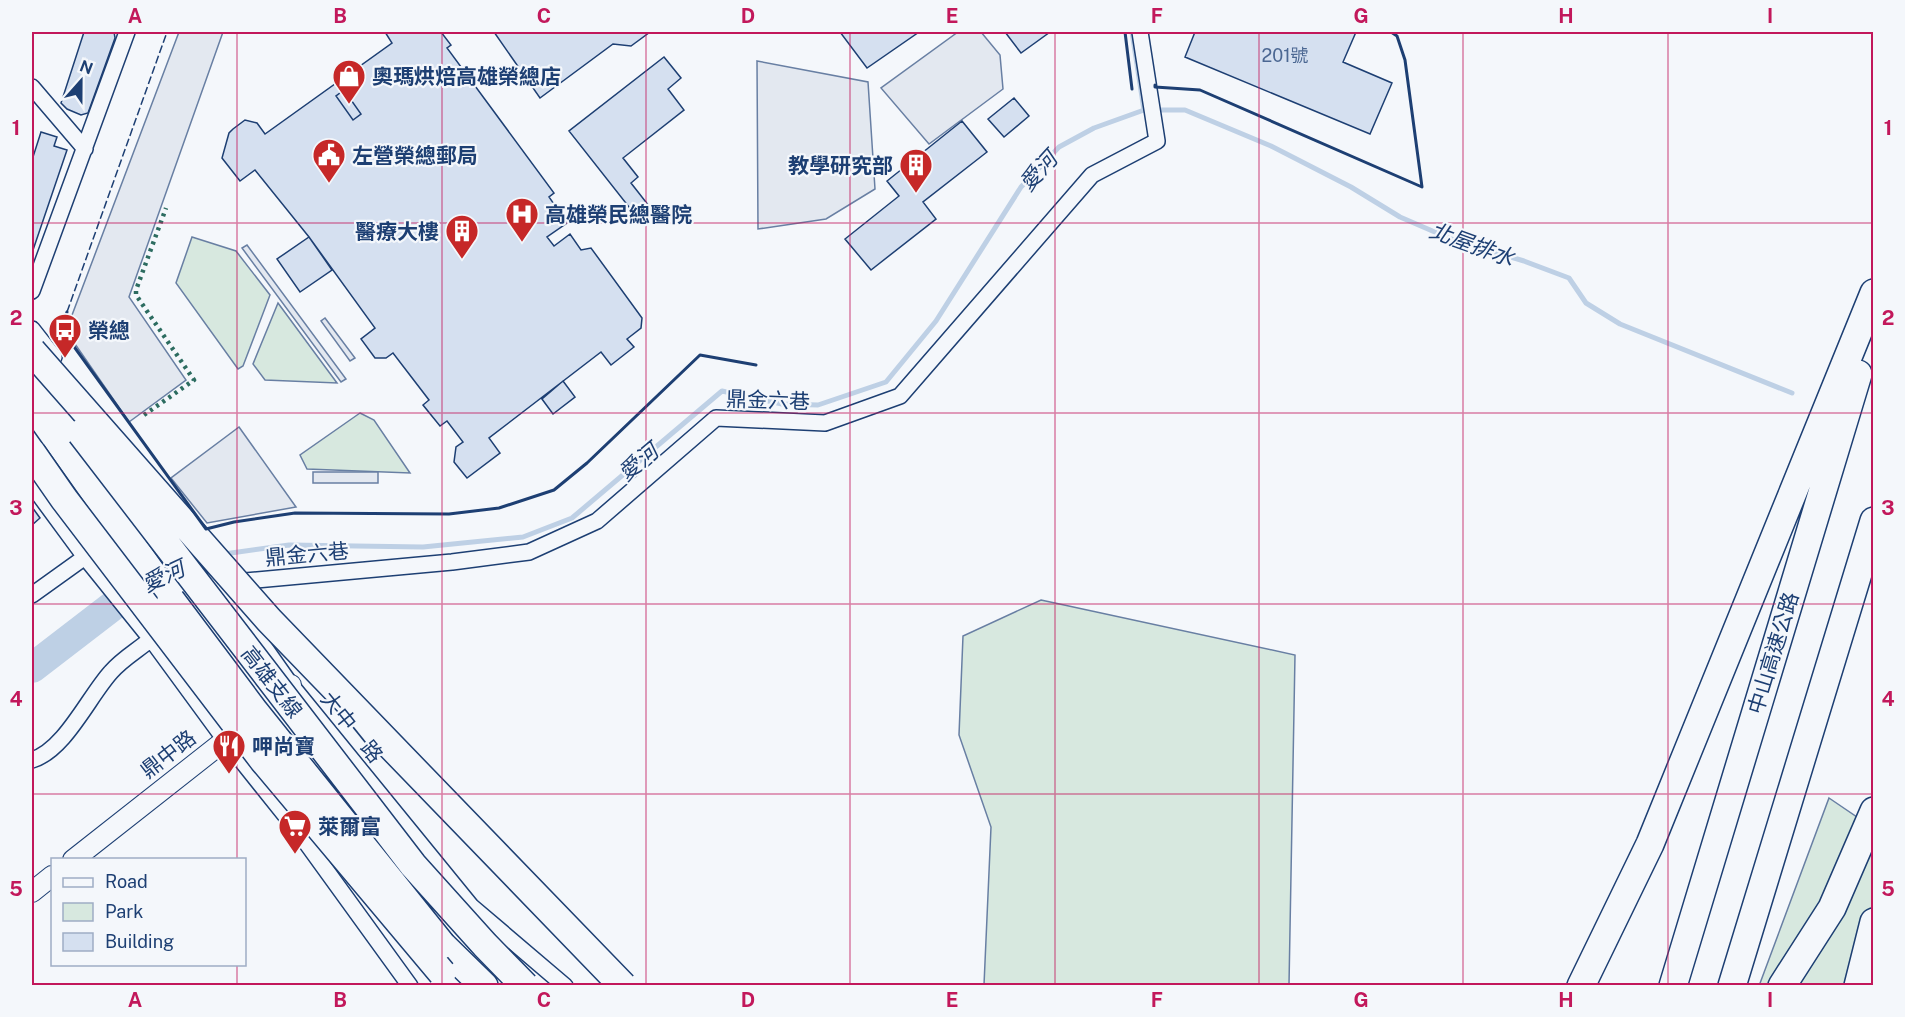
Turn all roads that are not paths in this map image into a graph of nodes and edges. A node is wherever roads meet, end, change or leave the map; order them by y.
1 (127, 32) edge
2 (1140, 32) edge
3 (32, 87) edge
4 (85, 149) junction
5 (32, 291) edge
6 (1874, 293) edge
7 (1874, 321) edge
8 (32, 329) edge
9 (32, 351) edge
10 (32, 368) edge
11 (32, 376) edge
12 (32, 403) edge
13 (32, 435) edge
14 (32, 453) edge
15 (137, 468) junction
16 (100, 470) junction
17 (32, 485) edge
18 (1874, 521) edge
19 (85, 557) junction
20 (220, 583) junction
21 (175, 590) junction
22 (32, 596) edge
23 (151, 639) junction
24 (291, 685) junction
25 (276, 712) junction
26 (225, 740) junction
27 (32, 760) edge
28 (1874, 811) edge
29 (1650, 844) junction
30 (76, 858) edge
31 (51, 877) edge
32 (32, 892) edge
33 (1874, 922) edge
34 (442, 945) junction
35 (447, 979) edge
36 (410, 986) edge
37 (469, 986) edge
38 (484, 986) edge
39 (518, 986) edge
40 (525, 986) edge
41 (566, 986) edge
42 (623, 986) edge
43 (1581, 986) edge
44 (1601, 986) edge
45 (1673, 986) edge
46 (1732, 986) edge
47 (1782, 986) edge
48 (1858, 986) edge

1 - 4 street
2 - 20 street, 鼎金六巷
3 - 4 street
4 - 5 street
6 - 29 highway
7 - 45 highway, 中山高速公路
8 - 15 street, 大中一路
9 - 42 highway, bridge
10 - 40 highway, 高雄支線, bridge
11 - 16 street
12 - 16 street
12 - 21 highway, 高雄支線
13 - 21 highway
14 - 35 highway, bridge
15 - 16 street
15 - 20 street, 大中一路
16 - 21 street
17 - 19 street
18 - 46 highway
19 - 22 street
19 - 23 street
20 - 24 street, 大中一路
21 - 25 street
21 - 34 highway, 高雄支線, bridge
23 - 26 street
23 - 27 street
24 - 25 street, 鼎中路
24 - 41 street, 大中一路
25 - 26 street, 鼎中路
25 - 39 highway
26 - 30 street, 鼎中路
26 - 36 street
28 - 47 highway
29 - 43 highway
29 - 44 highway
31 - 32 street
33 - 48 highway
34 - 37 highway
34 - 38 highway, 高雄支線

